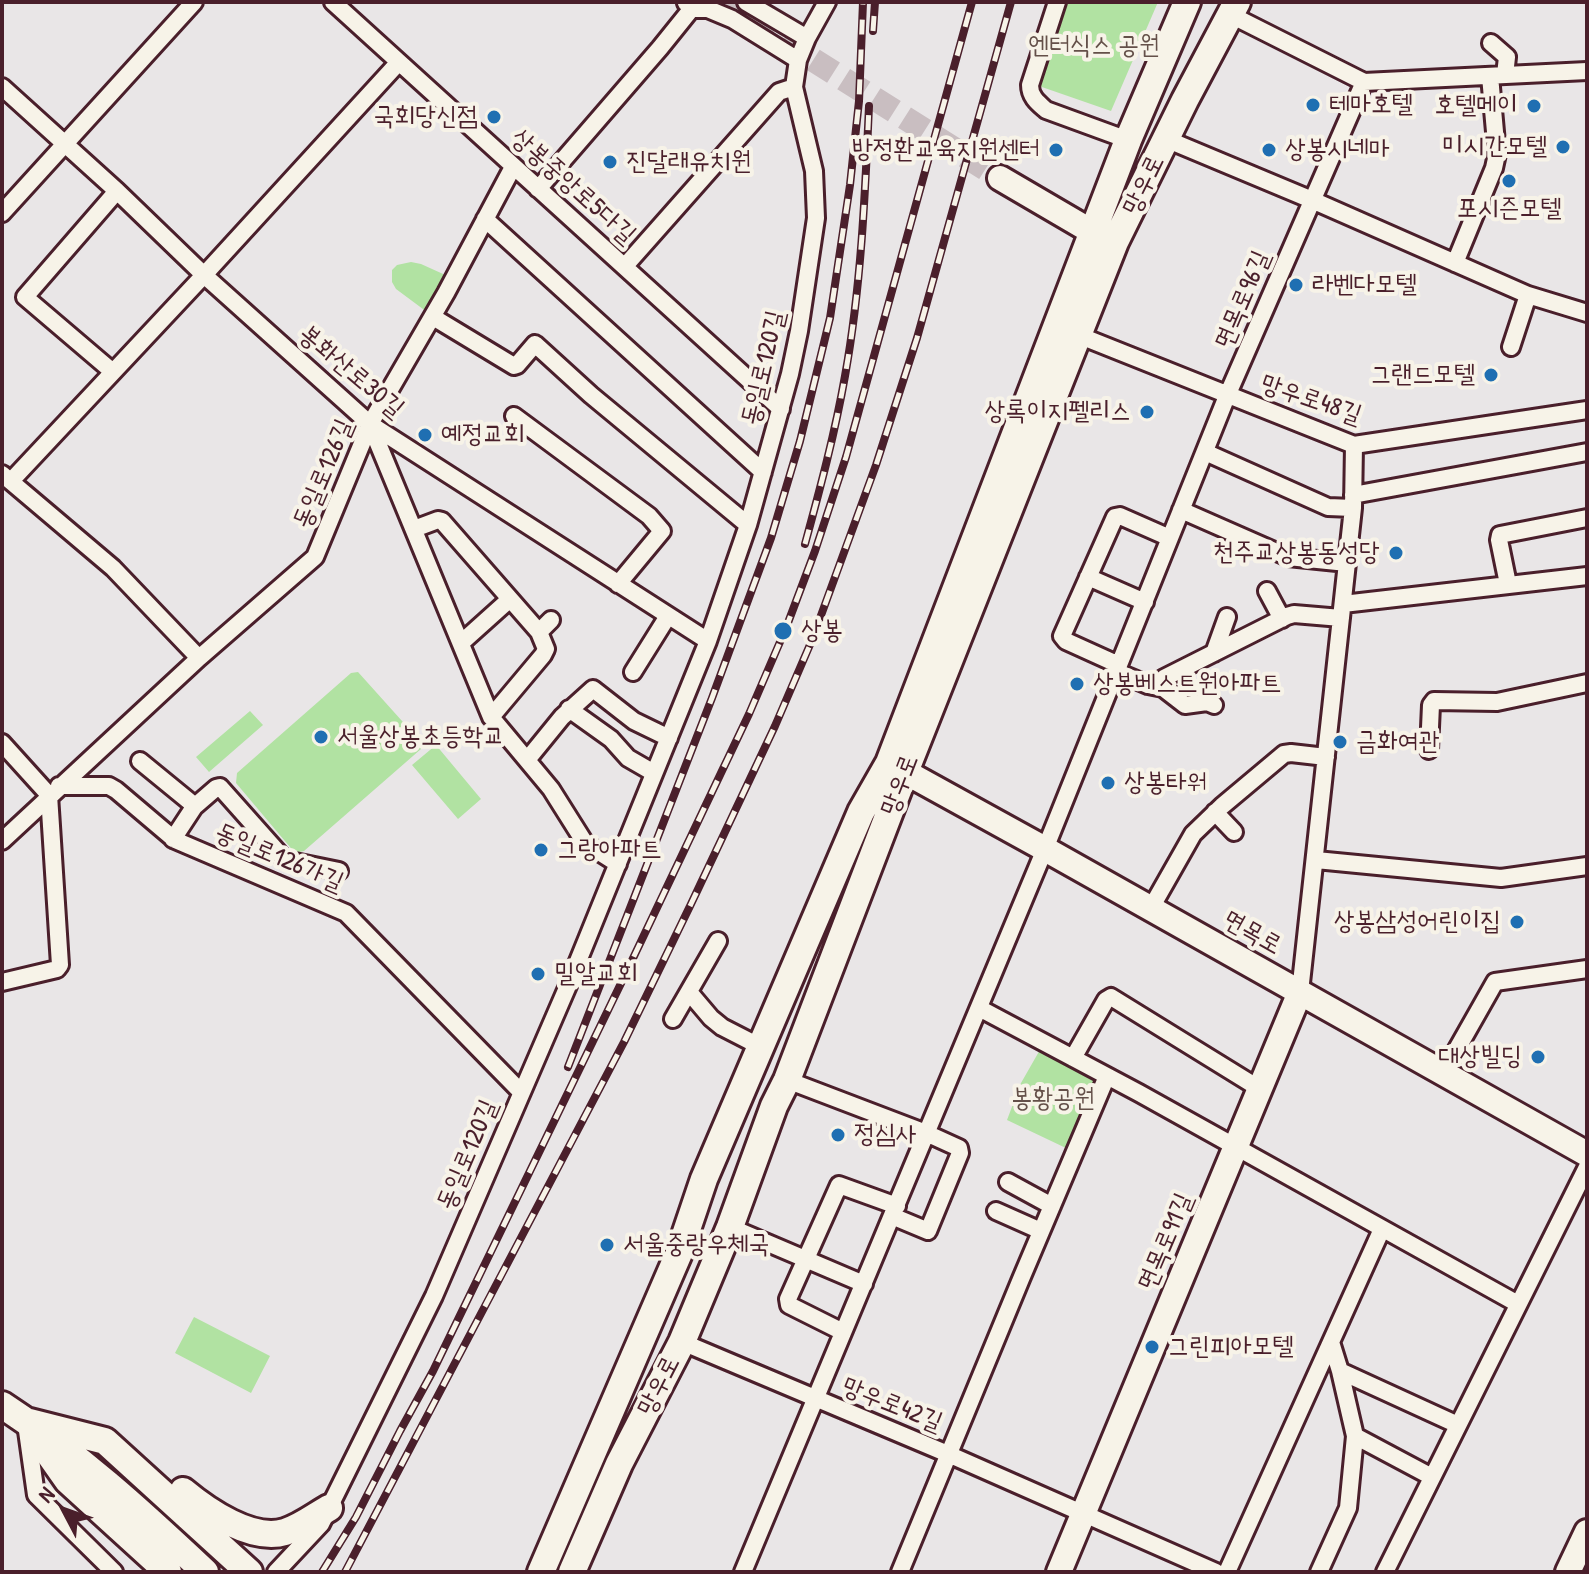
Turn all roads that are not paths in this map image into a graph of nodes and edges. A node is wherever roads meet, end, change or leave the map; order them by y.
1 (194, 2) edge
2 (333, 2) edge
3 (746, 2) edge
4 (827, 2) edge
5 (1057, 2) edge
6 (1187, 2) edge
7 (701, 5) edge
8 (1234, 9) edge
9 (807, 38) junction
10 (1491, 43) dead end
11 (798, 60) junction
12 (399, 62) junction
13 (1587, 71) edge
14 (1498, 76) junction
15 (1364, 82) junction
16 (2, 87) edge
17 (794, 87) junction
18 (1166, 139) junction
19 (1128, 140) junction
20 (64, 145) junction
21 (513, 167) junction
22 (1000, 178) tunnel mouth
23 (538, 189) junction
24 (117, 191) junction
25 (1312, 200) junction
26 (2, 213) edge
27 (485, 219) junction
28 (1105, 238) junction
29 (1455, 263) junction
30 (625, 266) junction
31 (204, 275) junction
32 (1528, 295) junction
33 (1587, 313) edge
34 (433, 317) junction
35 (1078, 335) junction
36 (1511, 347) dead end
37 (113, 372) junction
38 (1227, 396) junction
39 (781, 409) junction
40 (1587, 410) edge
41 (514, 416) dead end
42 (370, 424) junction
43 (1354, 445) junction
44 (1205, 452) junction
45 (1587, 452) edge
46 (763, 472) junction
47 (6, 478) edge
48 (1353, 501) junction
49 (1181, 510) junction
50 (1587, 518) edge
51 (748, 525) junction
52 (414, 529) junction
53 (1170, 538) junction
54 (1347, 563) junction
55 (1587, 576) edge
56 (1088, 577) junction
57 (618, 584) junction
58 (1508, 584) junction
59 (1267, 591) dead end
60 (510, 599) junction
61 (1145, 602) junction
62 (1342, 611) junction
63 (668, 616) junction
64 (1227, 617) dead end
65 (1282, 619) junction
66 (708, 641) junction
67 (461, 643) junction
68 (1214, 653) junction
69 (199, 658) junction
70 (1118, 668) junction
71 (633, 672) dead end
72 (1587, 683) edge
73 (1155, 685) junction
74 (1214, 705) dead end
75 (569, 709) junction
76 (491, 717) junction
77 (669, 738) junction
78 (2, 743) edge
79 (1429, 750) dead end
80 (1326, 757) junction
81 (527, 760) junction
82 (140, 761) dead end
83 (897, 768) junction
84 (654, 773) junction
85 (54, 791) junction
86 (195, 806) junction
87 (1215, 812) junction
88 (1234, 832) dead end
89 (173, 839) junction
90 (2, 841) edge
91 (1045, 849) junction
92 (1316, 860) junction
93 (618, 864) junction
94 (1587, 866) edge
95 (339, 871) dead end
96 (1151, 908) junction
97 (718, 941) dead end
98 (1587, 969) edge
99 (2, 982) edge
100 (689, 992) junction
101 (1300, 992) junction
102 (979, 1008) junction
103 (673, 1019) dead end
104 (761, 1047) junction
105 (1073, 1058) junction
106 (1444, 1072) junction
107 (1107, 1076) junction
108 (787, 1080) junction
109 (1260, 1089) junction
110 (521, 1092) junction
111 (926, 1133) junction
112 (1236, 1147) junction
113 (1587, 1154) edge
114 (1587, 1167) edge
115 (1008, 1182) dead end
116 (1052, 1206) junction
117 (894, 1211) junction
118 (996, 1211) dead end
119 (730, 1227) junction
120 (1382, 1229) junction
121 (1041, 1231) junction
122 (805, 1259) junction
123 (864, 1284) junction
124 (1518, 1304) junction
125 (843, 1332) junction
126 (682, 1342) junction
127 (1331, 1342) junction
128 (1340, 1371) junction
129 (816, 1399) junction
130 (2, 1405) edge
131 (26, 1421) junction
132 (1458, 1425) junction
133 (1355, 1436) junction
134 (105, 1441) junction
135 (948, 1454) junction
136 (1432, 1477) junction
137 (329, 1508) junction
138 (1084, 1512) junction
139 (1587, 1532) edge
140 (106, 1570) edge
141 (168, 1572) edge
142 (205, 1572) edge
143 (249, 1572) edge
144 (276, 1572) edge
145 (541, 1572) edge
146 (572, 1572) edge
147 (743, 1572) edge
148 (900, 1572) edge
149 (1059, 1572) edge
150 (1216, 1572) edge
151 (1227, 1572) edge
152 (1319, 1572) edge
153 (1385, 1572) edge
154 (1568, 1572) edge

1 - 20 street
2 - 12 street, 상봉중앙로5다길
3 - 9 street
4 - 9 street, 동일로120길
5 - 19 street
6 - 19 main road, 망우로
7 - 11 street
7 - 23 street
8 - 15 street
8 - 18 main road, 망우로
9 - 11 street, 동일로120길
10 - 14 street
11 - 17 street, 동일로120길
12 - 21 street, 상봉중앙로5다길
12 - 31 street
13 - 14 street
14 - 15 street
14 - 29 street
15 - 25 street, 면목로96길
16 - 20 street, 봉화산로30길
17 - 30 street
17 - 39 street, 동일로120길
18 - 25 street
18 - 28 main road, 망우로
19 - 28 main road, 망우로
20 - 24 street, 봉화산로30길
20 - 26 street
21 - 23 street, 상봉중앙로5다길
21 - 27 street, 동일로126길
22 - 28 main road
23 - 30 street, 상봉중앙로5다길
24 - 31 street, 봉화산로30길
24 - 37 street
25 - 29 street
25 - 38 street, 면목로96길
27 - 34 street, 동일로126길
27 - 46 street
28 - 35 main road, 망우로
28 - 83 main road, 망우로
29 - 32 street
30 - 39 street, 상봉중앙로5다길
31 - 37 street
31 - 42 street, 봉화산로30길
32 - 33 street
32 - 36 street
34 - 42 street, 동일로126길
34 - 51 street
35 - 38 street, 망우로48길
35 - 83 main road, 망우로
37 - 47 street
38 - 43 street, 망우로48길
38 - 44 street, 면목로96길
39 - 46 street, 동일로120길
40 - 43 street, 망우로48길
41 - 57 street
42 - 52 street
42 - 57 street, 봉화산로30길
42 - 69 street, 동일로126길
43 - 48 street
44 - 48 street
44 - 49 street, 면목로96길
45 - 48 street
46 - 51 street, 동일로120길
47 - 69 street
48 - 54 street
49 - 53 street, 면목로96길
49 - 54 street
50 - 58 street
51 - 66 street, 동일로120길
52 - 60 street
52 - 67 street
53 - 56 street
53 - 61 street, 면목로96길
54 - 62 street
55 - 58 street
56 - 61 street
56 - 70 street
57 - 63 street, 봉화산로30길
58 - 62 street
59 - 65 street
60 - 67 street
60 - 76 street
61 - 70 street, 면목로96길
62 - 65 street
62 - 80 street
63 - 66 street, 봉화산로30길
63 - 71 street
64 - 68 street
65 - 68 street
66 - 77 street, 동일로120길
67 - 76 street
68 - 73 street
69 - 85 street, 동일로126길
70 - 73 street
70 - 91 street, 면목로96길
72 - 79 street
73 - 74 street
75 - 77 street
75 - 81 street
75 - 84 street
76 - 81 street
77 - 84 street, 동일로120길
78 - 85 street
80 - 87 street
80 - 92 street
81 - 93 street
82 - 86 street
83 - 91 main road, 면목로
83 - 104 main road, 망우로
83 - 108 main road, 망우로
84 - 93 street, 동일로120길
85 - 89 street, 동일로126가길
85 - 90 street, 동일로126길
85 - 99 street
86 - 89 street
86 - 95 street
87 - 88 street
87 - 96 street
89 - 110 street, 동일로126가길
91 - 96 main road, 면목로
91 - 102 street, 면목로96길
92 - 94 street
92 - 101 street
93 - 110 street, 동일로120길
96 - 101 main road, 면목로
97 - 100 street
98 - 106 street
100 - 103 street
100 - 104 street
101 - 106 main road, 면목로
101 - 109 main road, 면목로91길
102 - 105 street
102 - 111 street, 면목로96길
104 - 145 main road, 망우로
105 - 107 street
105 - 109 street
106 - 113 main road, 면목로
107 - 112 street
107 - 116 street
108 - 111 street
108 - 119 main road, 망우로
109 - 112 main road, 면목로91길
110 - 137 street, 동일로120길
111 - 117 street, 면목로96길
111 - 117 street
112 - 120 street
112 - 138 main road, 면목로91길
114 - 124 street
115 - 116 street
116 - 121 street
117 - 122 street
117 - 123 street, 면목로96길
118 - 121 street
119 - 122 street
119 - 126 main road, 망우로
120 - 124 street
120 - 127 street
121 - 135 street
122 - 123 street
122 - 125 street
123 - 125 street, 면목로96길
124 - 132 street
125 - 129 street, 면목로96길
126 - 129 street, 망우로42길
126 - 146 main road, 망우로
127 - 128 street
127 - 151 street
128 - 132 street
128 - 133 street
129 - 135 street, 망우로42길
129 - 147 street, 면목로96길
130 - 131 main road
131 - 134 main road
131 - 140 street
131 - 141 main road
131 - 142 main road
132 - 136 street
133 - 136 street
133 - 152 street
134 - 137 main road
134 - 143 main road
135 - 138 street, 망우로42길
135 - 148 street
136 - 153 street
137 - 144 street, 동일로120길
138 - 149 main road, 면목로91길
138 - 150 street, 망우로42길
139 - 154 main road

